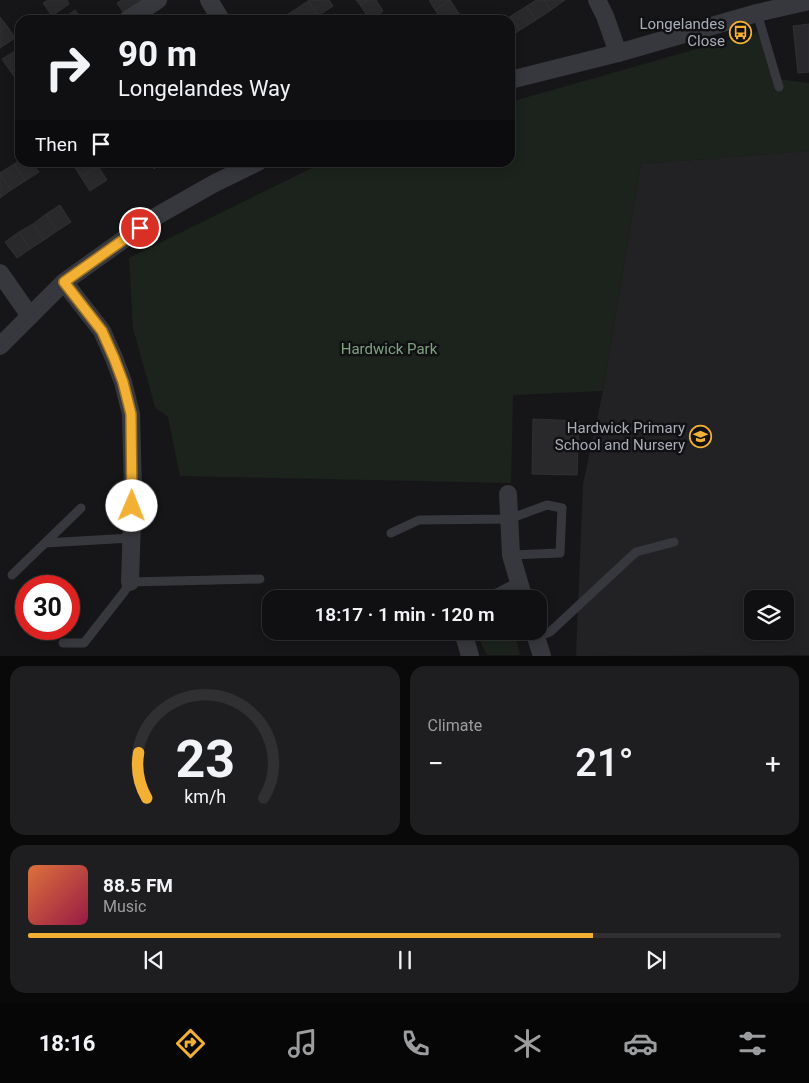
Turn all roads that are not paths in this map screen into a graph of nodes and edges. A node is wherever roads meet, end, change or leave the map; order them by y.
1 (158, 0) edge
2 (208, 0) edge
3 (597, 0) edge
4 (809, 1) edge
5 (757, 13) junction
6 (136, 15) edge
7 (218, 15) edge
8 (618, 53) junction
9 (515, 79) edge
10 (779, 87) dead end
11 (248, 167) edge
12 (0, 273) edge
13 (64, 282) junction
14 (30, 316) junction
15 (0, 346) edge
16 (508, 494) dead end
17 (81, 508) dead end
18 (509, 519) junction
19 (391, 533) dead end
20 (132, 538) junction
21 (674, 542) dead end
22 (45, 543) junction
23 (511, 555) junction
24 (12, 575) dead end
25 (260, 579) dead end
26 (130, 582) junction
27 (521, 590) edge
28 (547, 632) edge
29 (465, 640) edge
30 (537, 640) edge
31 (63, 643) dead end
32 (470, 656) edge
33 (542, 656) edge

1 - 6 street
2 - 7 street
3 - 8 street
4 - 5 street
5 - 8 street
5 - 10 lane
8 - 9 street
11 - 13 street
12 - 14 street
13 - 14 street
13 - 20 street
14 - 15 street
16 - 18 street
17 - 22 lane
18 - 19 lane
18 - 23 street
18 - 23 lane
20 - 22 lane
20 - 26 street
21 - 28 lane
22 - 24 lane
23 - 27 street
25 - 26 lane
26 - 31 lane
29 - 32 street
30 - 33 street

